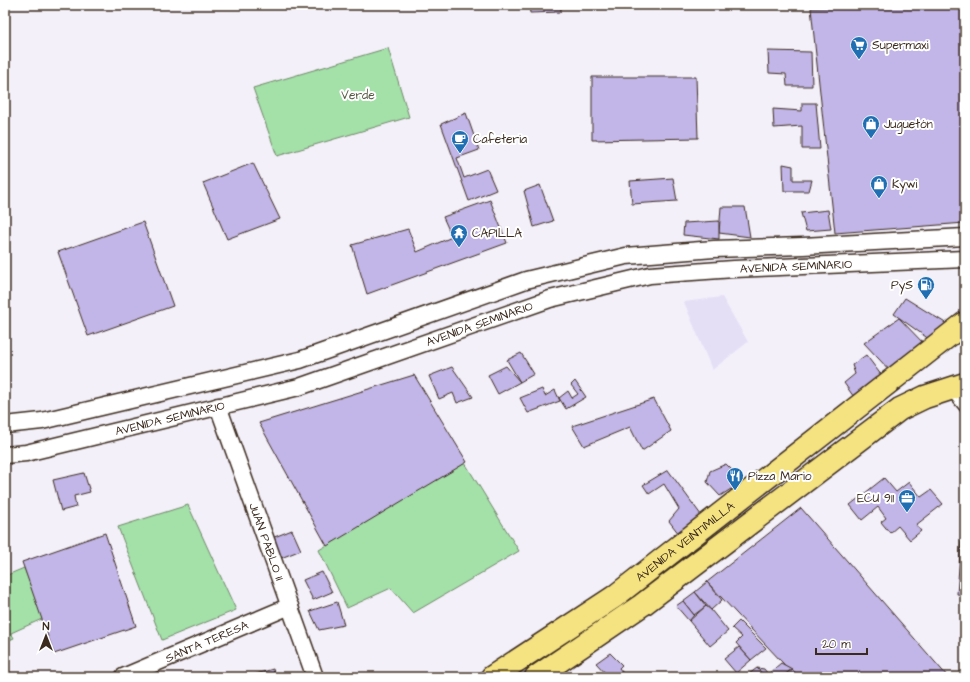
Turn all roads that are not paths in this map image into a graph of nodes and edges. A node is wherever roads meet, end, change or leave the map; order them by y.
1 (965, 237) edge
2 (965, 259) edge
3 (965, 323) edge
4 (957, 387) edge
5 (218, 406) junction
6 (965, 409) edge
7 (5, 426) edge
8 (5, 455) edge
9 (290, 606) junction
10 (565, 629) junction
11 (578, 648) junction
12 (123, 677) edge
13 (315, 677) edge
14 (492, 677) edge
15 (536, 677) edge

1 - 7 street, AVENIDA SEMINARIO
2 - 5 street, AVENIDA SEMINARIO
3 - 10 main road, AVENIDA VEINTIMILLA
4 - 6 lane
4 - 11 main road, AVENIDA VEINTIMILLA
5 - 8 street, AVENIDA SEMINARIO
5 - 9 street, JUAN PABLO II
9 - 12 street, SANTA TERESA
9 - 13 street, JUAN PABLO II
10 - 11 street
10 - 14 main road, AVENIDA VEINTIMILLA
11 - 15 main road, AVENIDA VEINTIMILLA

